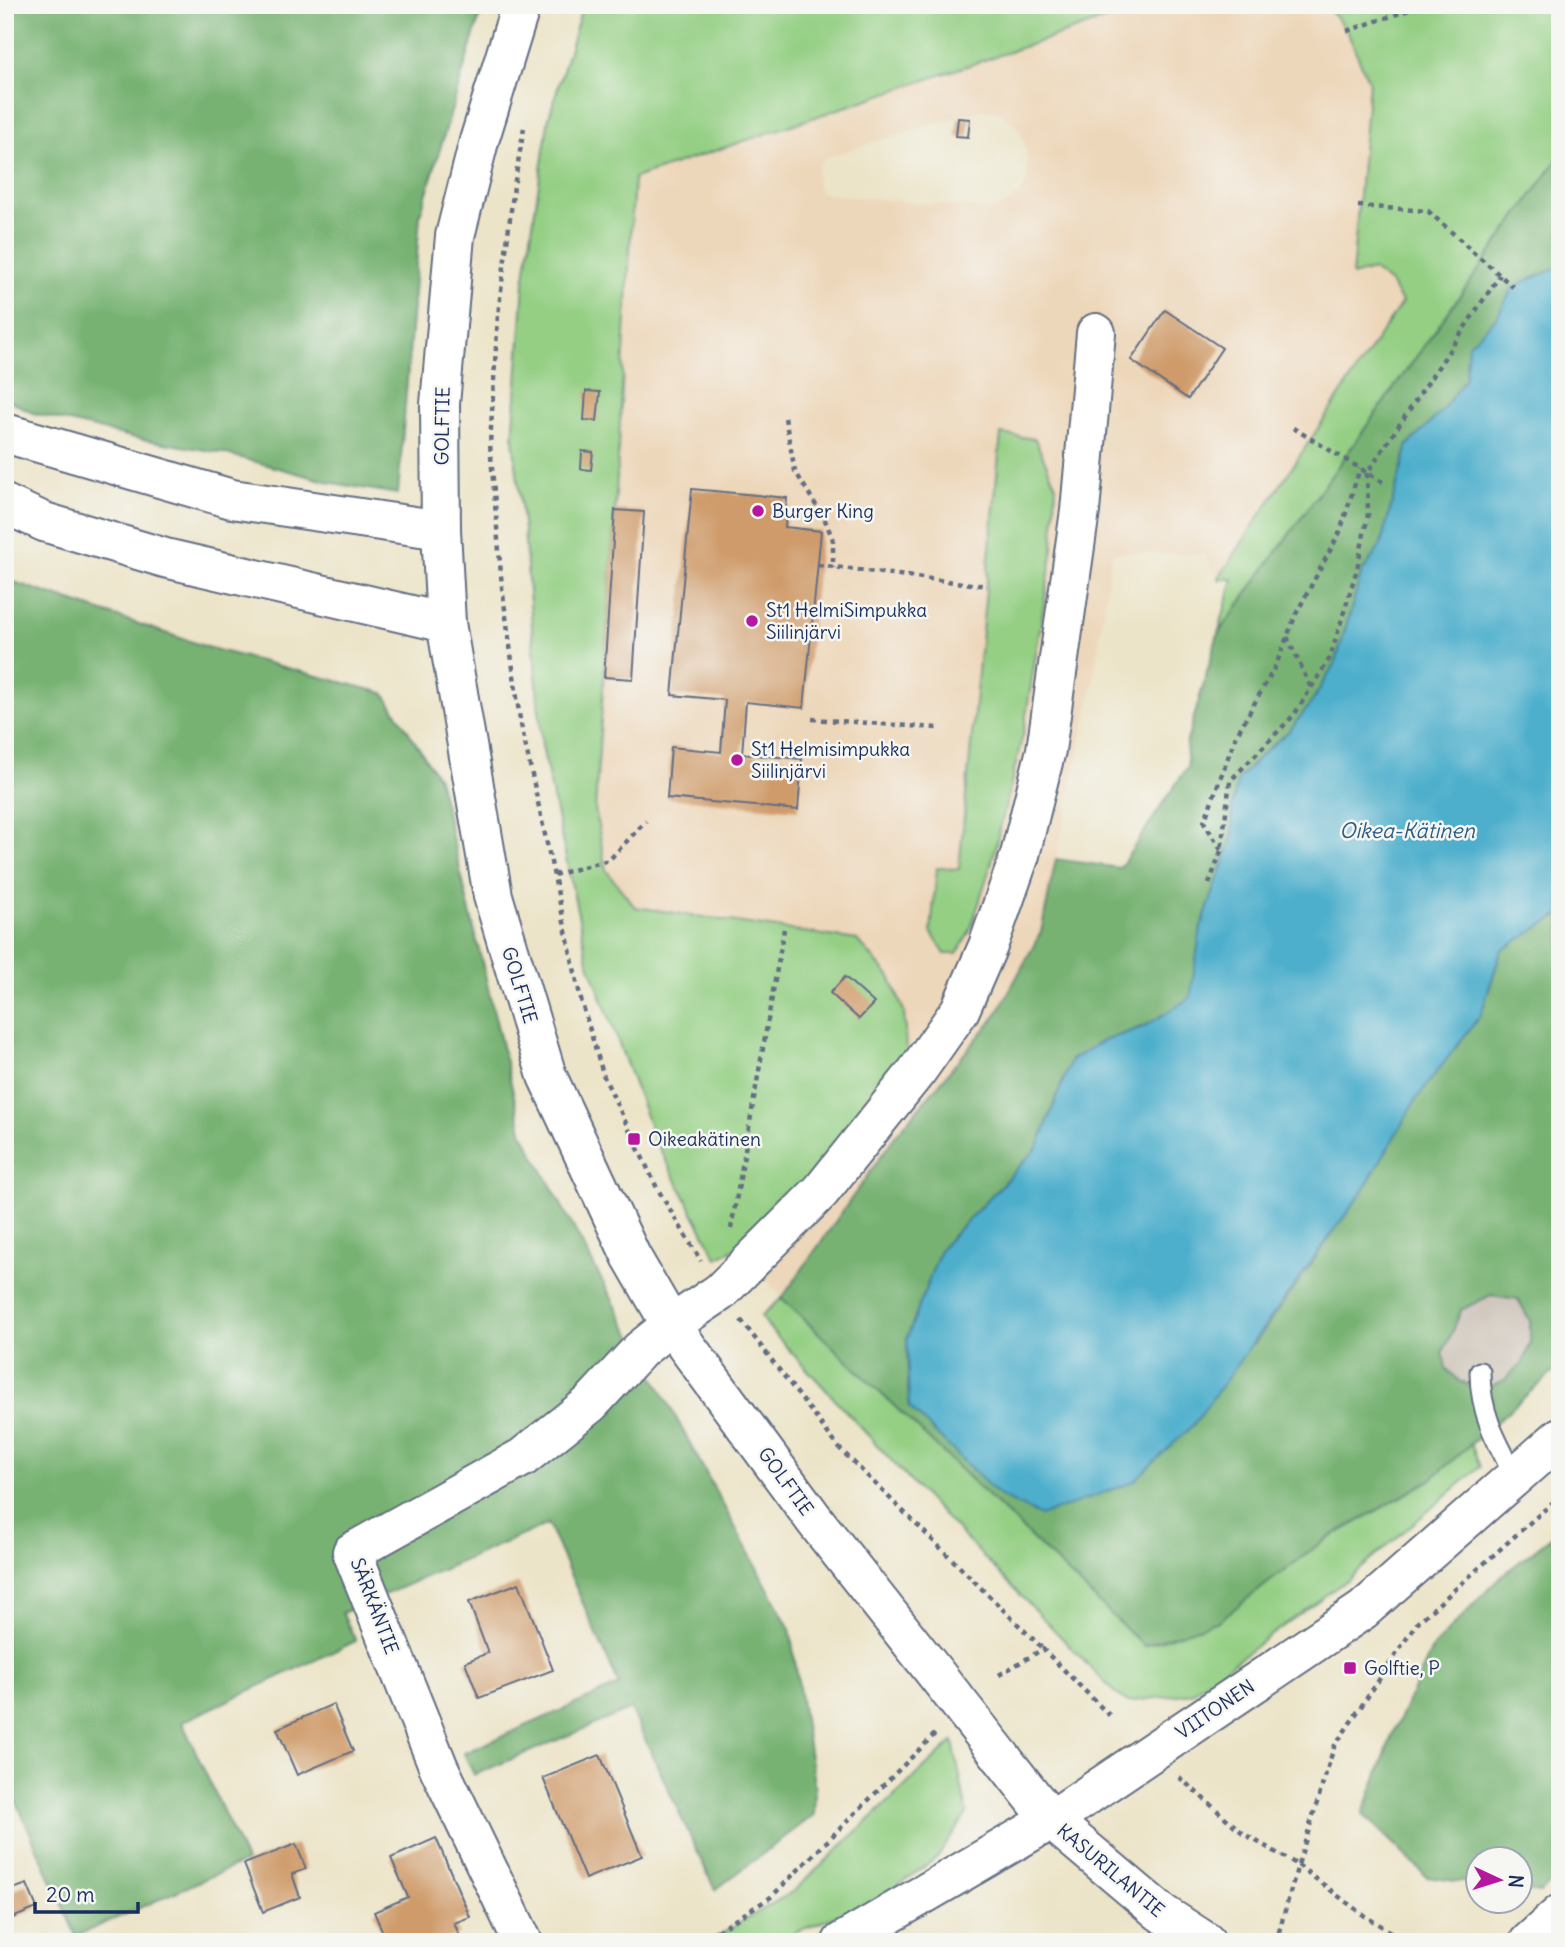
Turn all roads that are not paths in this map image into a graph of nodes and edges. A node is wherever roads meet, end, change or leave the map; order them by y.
1 (521, 5) edge
2 (1096, 333) dead end
3 (5, 433) edge
4 (5, 504) edge
5 (441, 530) junction
6 (446, 623) junction
7 (671, 1325) junction
8 (1480, 1371) dead end
9 (1560, 1437) edge
10 (1515, 1476) junction
11 (1051, 1820) junction
12 (1560, 1914) edge
13 (1517, 1940) edge
14 (523, 1942) edge
15 (842, 1942) edge
16 (1206, 1942) edge

1 - 5 main road, GOLFTIE
2 - 7 main road
3 - 5 main road
4 - 6 main road
5 - 6 main road, GOLFTIE
6 - 7 main road, GOLFTIE
7 - 11 main road, GOLFTIE
7 - 14 main road, SÄRKÄNTIE
8 - 10 lane
9 - 10 main road, VIITONEN
10 - 11 main road, VIITONEN
11 - 15 main road, VIITONEN
11 - 16 main road, KASURILANTIE
12 - 13 main road

